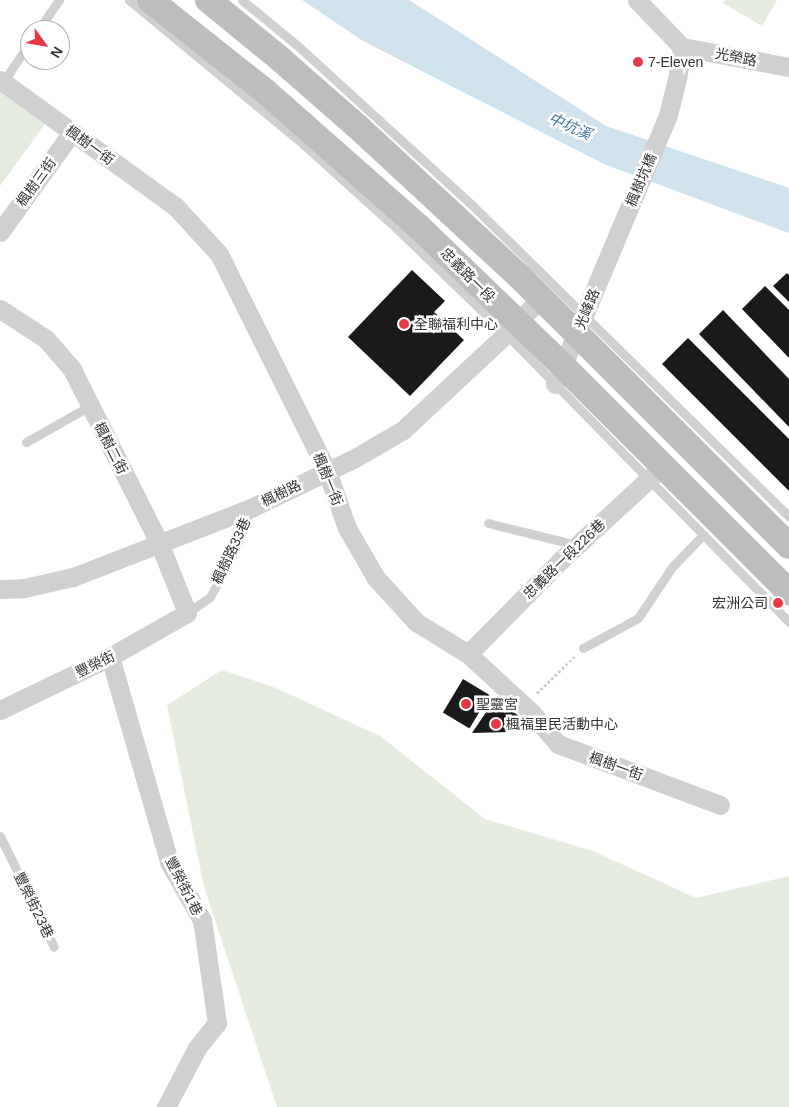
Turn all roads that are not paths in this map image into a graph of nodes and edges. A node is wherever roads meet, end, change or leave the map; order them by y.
1 (58, 0) edge
2 (129, 0) edge
3 (150, 0) edge
4 (208, 0) edge
5 (242, 0) edge
6 (637, 0) edge
7 (45, 20) edge
8 (682, 47) junction
9 (20, 55) edge
10 (789, 67) edge
11 (1, 81) edge
12 (72, 132) junction
13 (0, 232) edge
14 (618, 233) joint
15 (541, 298) junction
16 (0, 309) edge
17 (581, 324) junction
18 (511, 328) junction
19 (559, 375) junction
20 (90, 406) junction
21 (26, 442) dead end
22 (328, 470) junction
23 (655, 473) junction
24 (251, 508) junction
25 (789, 517) edge
26 (488, 524) dead end
27 (703, 535) junction
28 (160, 545) junction
29 (577, 545) junction
30 (789, 546) edge
31 (0, 589) edge
32 (789, 592) edge
33 (187, 613) junction
34 (789, 622) edge
35 (583, 648) road end
36 (468, 654) junction
37 (110, 657) junction
38 (0, 710) edge
39 (720, 805) dead end
40 (0, 836) edge
41 (54, 947) dead end
42 (166, 1107) edge

1 - 7 lane
2 - 18 lane, 忠義路一段
3 - 18 main road, 忠義路一段
4 - 15 main road
5 - 17 lane
6 - 8 street
8 - 10 street, 光榮路
8 - 14 street, 楓樹坑橋
9 - 11 lane
11 - 12 street, 楓樹一街
12 - 13 street, 楓樹三街
12 - 22 street, 楓樹一街
14 - 17 street, 光峰路
15 - 17 main road
15 - 18 street, 楓樹路
16 - 20 street, 楓樹二街
17 - 19 street, 光峰路
17 - 25 lane
17 - 30 main road
18 - 19 main road, 忠義路一段
18 - 22 street, 楓樹路
19 - 23 main road, 忠義路一段
20 - 21 lane
20 - 28 street, 楓樹二街
22 - 24 street, 楓樹路
22 - 36 street, 楓樹一街
23 - 27 lane
23 - 29 street, 忠義路一段226巷
23 - 32 main road, 忠義路一段
24 - 28 street, 楓樹路
24 - 33 lane, 楓樹路33巷
26 - 29 lane
27 - 34 lane
27 - 35 lane
28 - 31 street, 楓樹路
28 - 33 street, 楓樹二街
29 - 36 street, 忠義路一段226巷
33 - 37 street, 豐榮街
36 - 39 street, 楓樹一街
37 - 38 street, 豐榮街
37 - 42 street, 豐榮街1巷
40 - 41 lane, 豐榮街23巷

